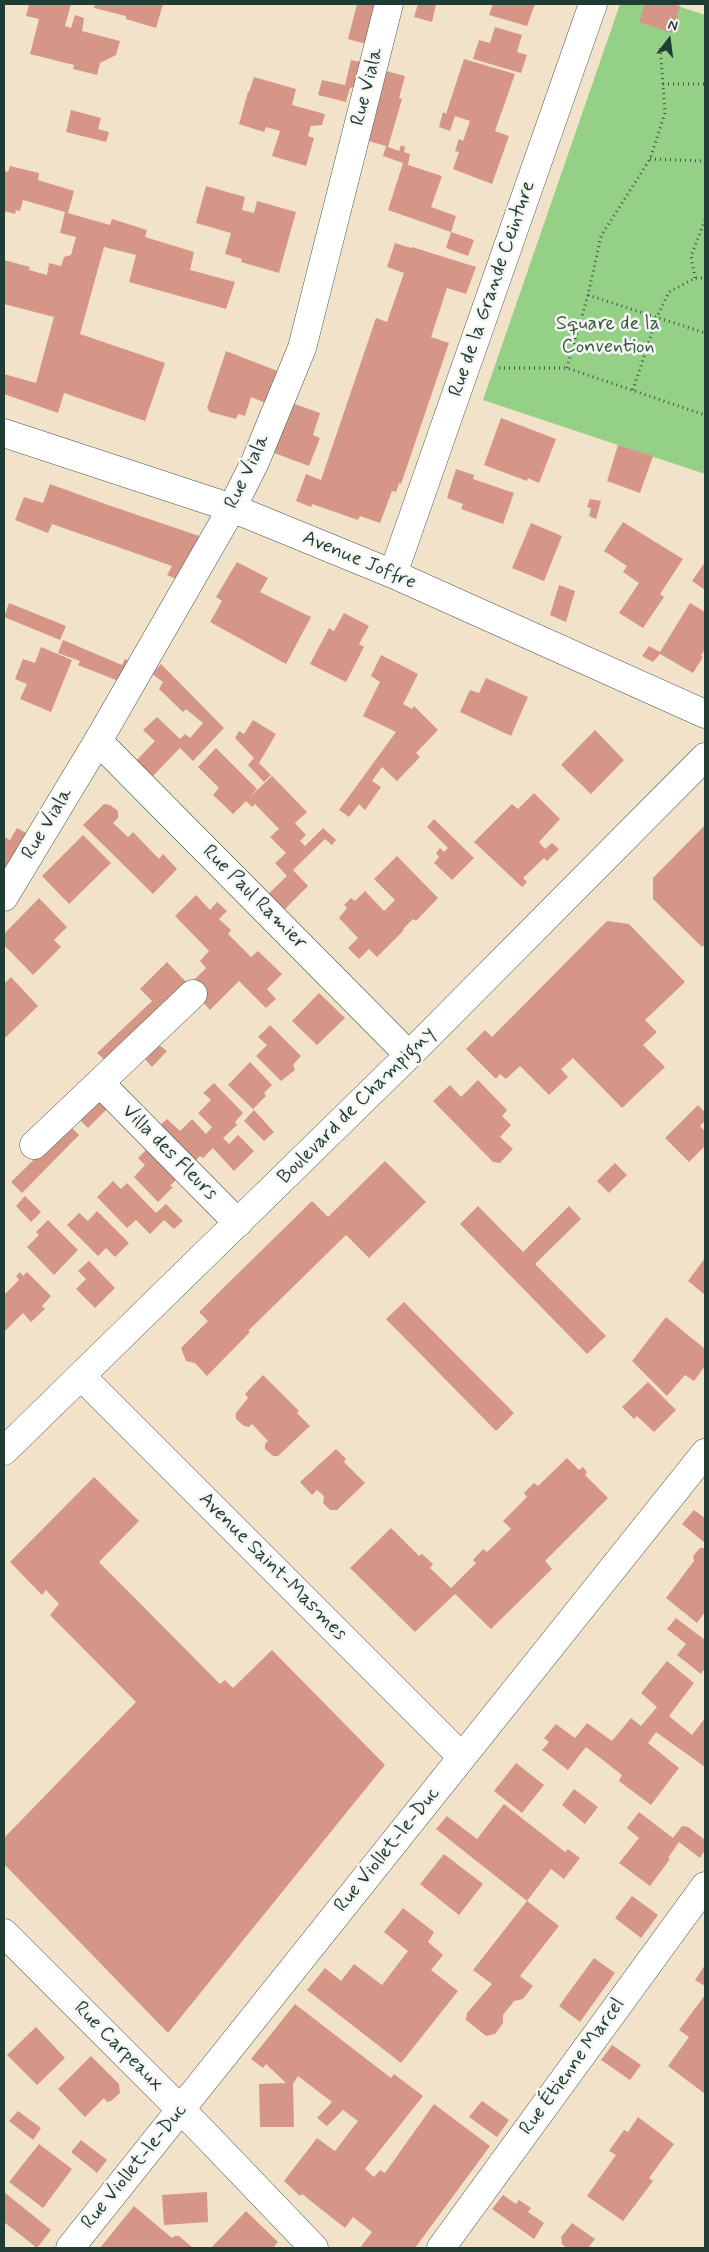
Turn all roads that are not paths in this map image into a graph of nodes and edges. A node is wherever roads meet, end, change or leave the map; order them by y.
1 (389, 4) edge
2 (593, 4) edge
3 (4, 433) edge
4 (232, 508) junction
5 (393, 574) junction
6 (705, 714) edge
7 (98, 740) junction
8 (705, 757) edge
9 (4, 897) edge
10 (193, 994) dead end
11 (409, 1055) junction
12 (100, 1083) junction
13 (34, 1145) dead end
14 (238, 1223) junction
15 (81, 1376) junction
16 (4, 1451) edge
17 (705, 1452) edge
18 (462, 1757) junction
19 (705, 1886) edge
20 (4, 1933) edge
21 (181, 2110) junction
22 (70, 2248) edge
23 (314, 2248) edge
24 (441, 2248) edge

1 - 4 street, Rue Viala
2 - 5 street, Rue de la Grande Ceinture
3 - 4 street, Avenue Joffre
4 - 5 street, Avenue Joffre
4 - 7 street, Rue Viala
5 - 6 street, Avenue Joffre
7 - 9 street, Rue Viala
7 - 11 street, Rue Paul Ramier
8 - 11 street, Boulevard de Champigny
10 - 12 street
11 - 14 street, Boulevard de Champigny
12 - 13 street
12 - 14 street, Villa des Fleurs
14 - 15 street, Boulevard de Champigny
15 - 16 street, Boulevard de Champigny
15 - 18 street, Avenue Saint-Masmes
17 - 18 street, Rue Viollet-le-Duc
18 - 21 street, Rue Viollet-le-Duc
19 - 24 street, Rue Étienne Marcel
20 - 21 street, Rue Carpeaux
21 - 22 street, Rue Viollet-le-Duc
21 - 23 street, Rue Carpeaux

